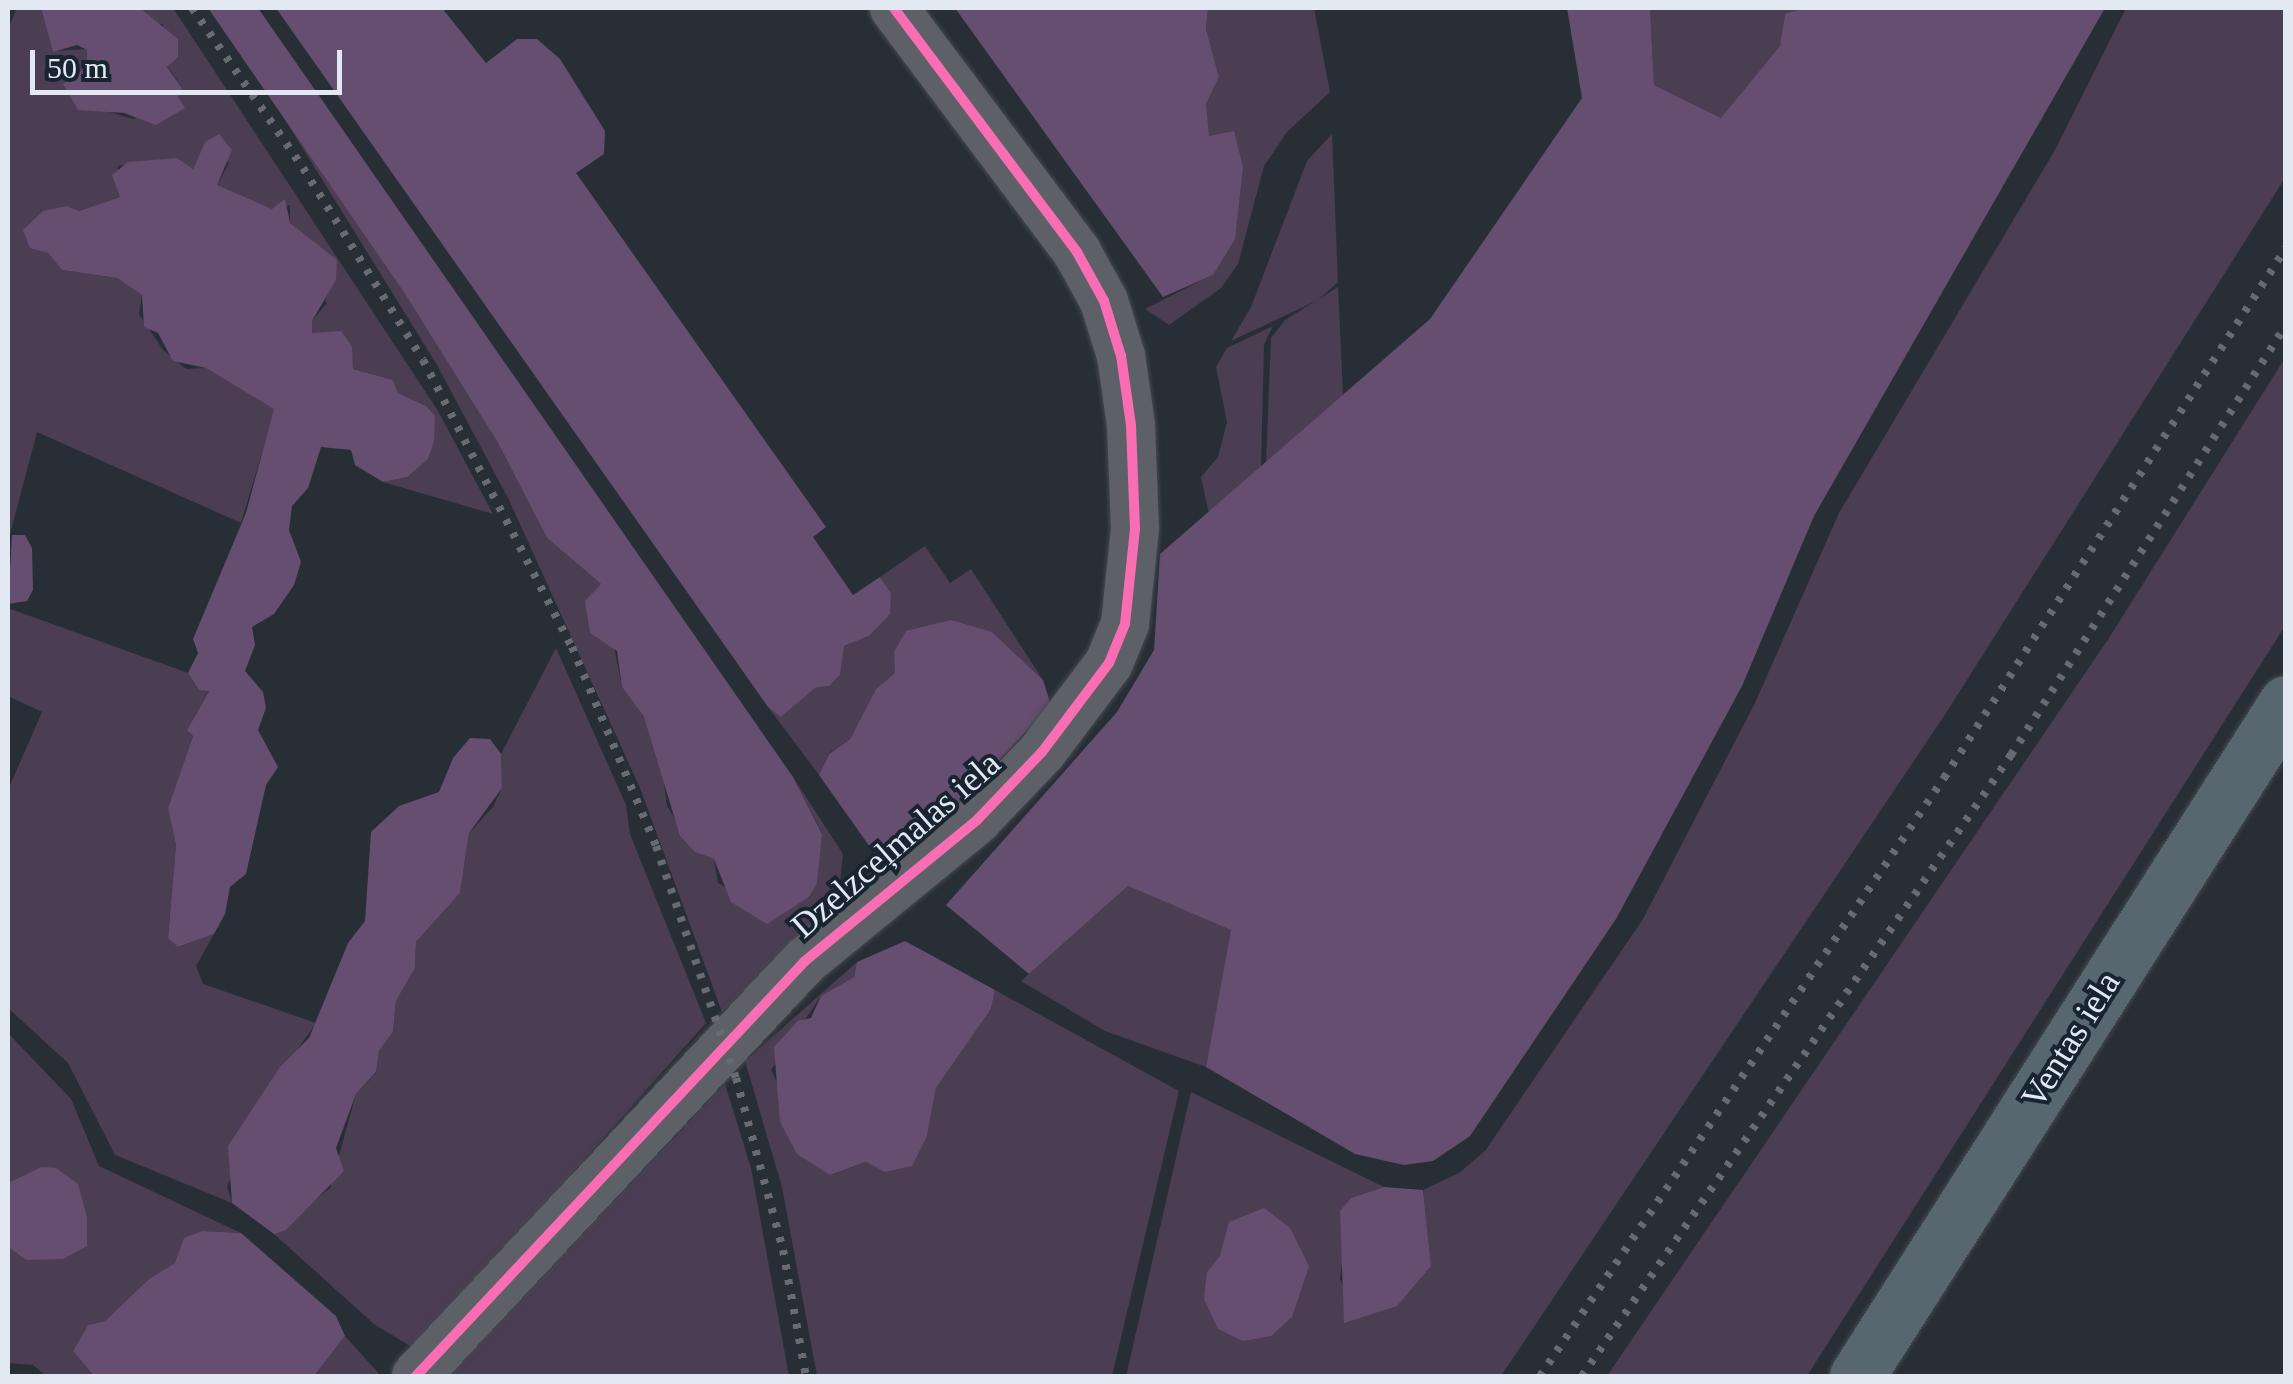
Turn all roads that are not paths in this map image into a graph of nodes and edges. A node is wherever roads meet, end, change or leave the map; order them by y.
1 (894, 8) edge
2 (2286, 704) edge
3 (416, 1376) edge
4 (1857, 1376) edge

1 - 3 street, Dzelzceļmalas iela
2 - 4 highway, Ventas iela

